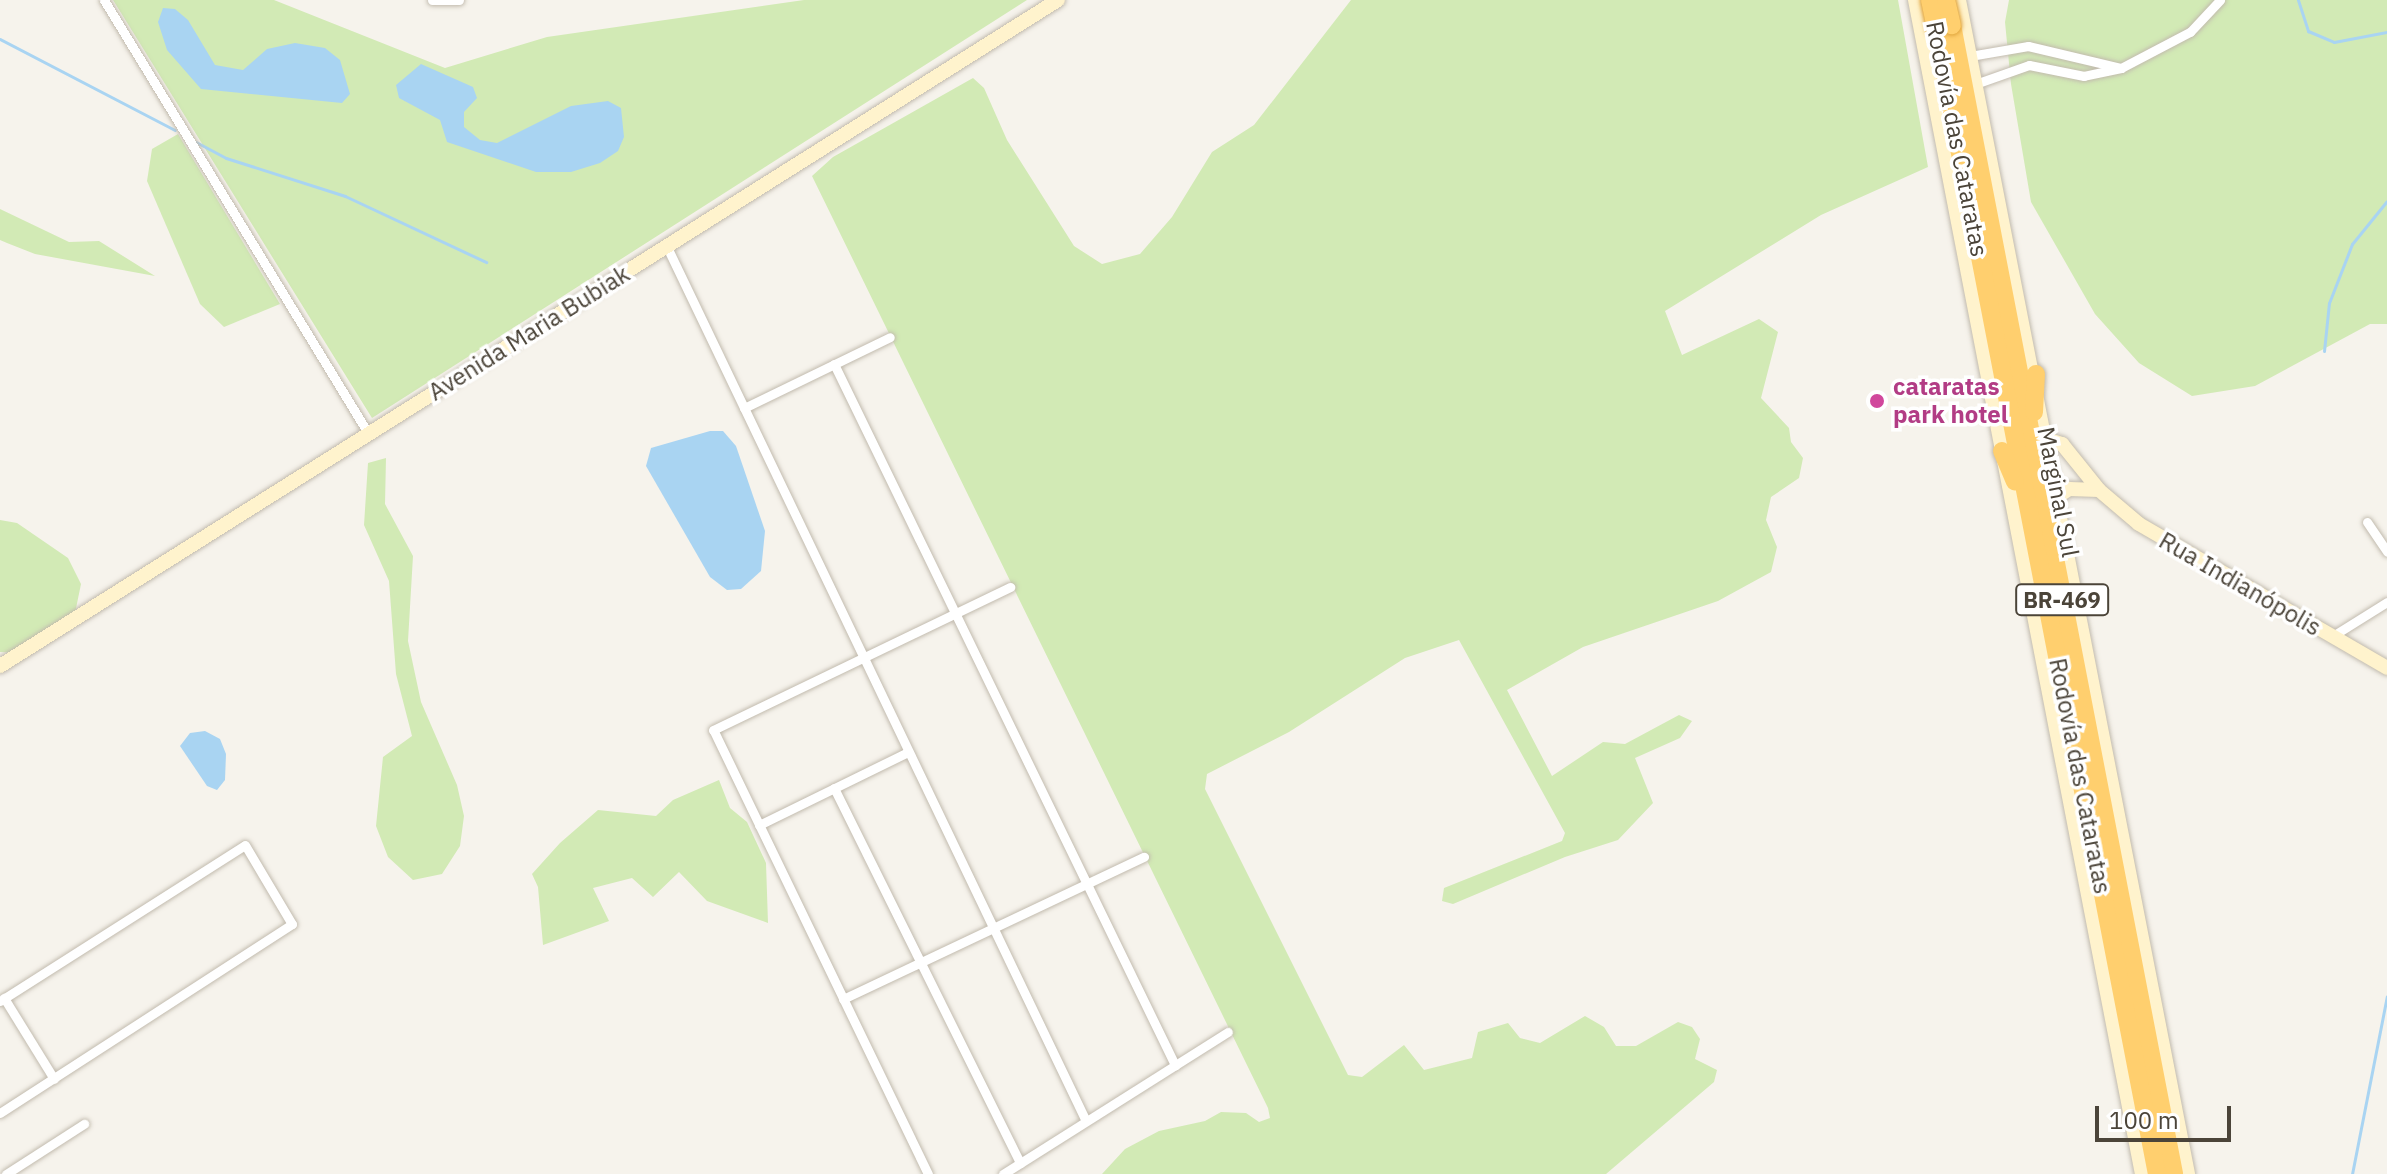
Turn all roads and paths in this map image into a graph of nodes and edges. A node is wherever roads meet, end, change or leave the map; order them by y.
1 (104, 0) edge
2 (432, 0) edge
3 (459, 0) edge
4 (1058, 0) edge
5 (2220, 0) edge
6 (1955, 1) edge
7 (1920, 4) edge
8 (1944, 27) junction
9 (1970, 56) junction
10 (2121, 68) junction
11 (1975, 84) junction
12 (667, 247) junction
13 (890, 337) dead end
14 (834, 364) junction
15 (2036, 374) joint
16 (744, 408) junction
17 (368, 433) junction
18 (2040, 441) junction
19 (2002, 451) junction
20 (2099, 490) junction
21 (2060, 495) junction
22 (2029, 514) junction
23 (2367, 522) dead end
24 (2387, 552) edge
25 (1010, 587) dead end
26 (2387, 602) edge
27 (955, 613) junction
28 (2331, 637) junction
29 (863, 658) junction
30 (0, 666) edge
31 (2387, 668) edge
32 (908, 752) junction
33 (834, 788) junction
34 (759, 825) junction
35 (1144, 857) dead end
36 (1087, 884) junction
37 (992, 929) junction
38 (920, 962) junction
39 (843, 999) junction
40 (2, 1000) edge
41 (1228, 1032) dead end
42 (1175, 1065) junction
43 (54, 1079) junction
44 (0, 1113) edge
45 (1086, 1121) junction
46 (84, 1124) dead end
47 (1020, 1163) junction
48 (6, 1174) edge
49 (928, 1174) edge
50 (1003, 1174) edge
51 (2142, 1174) edge
52 (2157, 1174) edge
53 (2174, 1174) edge
54 (2188, 1174) edge

1 - 17 street
2 - 3 street
4 - 12 street, Avenida Maria Bubiak
5 - 10 street
6 - 7 street
6 - 8 highway, Rodovía das Cataratas / BR-469, bridge
6 - 9 street
7 - 8 highway, Rodovía das Cataratas / BR-469, bridge
7 - 19 street
8 - 18 highway, Rodovía das Cataratas / BR-469
8 - 22 highway, Rodovía das Cataratas / BR-469
9 - 10 street
9 - 11 street
10 - 11 street
11 - 15 street
12 - 16 street
12 - 17 street, Avenida Maria Bubiak
13 - 14 street
14 - 16 street
14 - 27 street
15 - 18 highway
16 - 29 street
17 - 30 street, Avenida Maria Bubiak
18 - 20 street, Rua Indianópolis
18 - 21 street, Marginal Sul / BR-469
18 - 53 highway, Rodovía das Cataratas / BR-469
19 - 22 highway
19 - 51 street
20 - 21 street
20 - 28 street, Rua Indianópolis
21 - 54 street, Marginal Sul / BR-469
22 - 52 highway, Rodovía das Cataratas / BR-469
23 - 24 street
25 - 27 street
26 - 28 street
27 - 29 street
27 - 36 street
28 - 31 street, Rua Indianópolis
29 - 32 street
29 - 34 street
32 - 33 street
32 - 37 street
33 - 34 street
33 - 38 street
34 - 39 street
35 - 36 street
36 - 37 street
36 - 42 street
37 - 38 street
37 - 45 street
38 - 39 street
38 - 47 street
39 - 49 street
40 - 43 street
40 - 43 street
41 - 42 street
42 - 45 street
43 - 44 street
45 - 47 street
46 - 48 street
47 - 50 street

